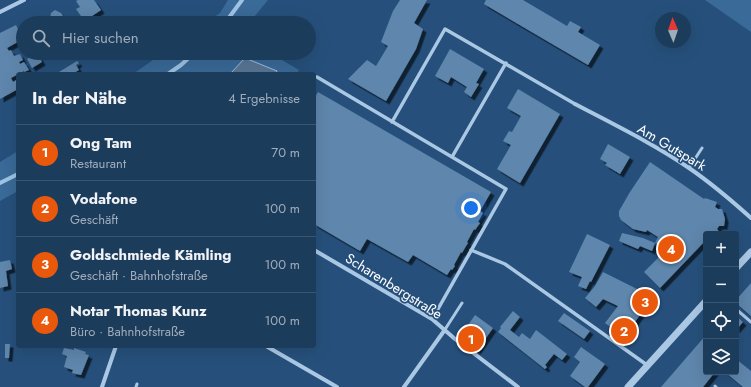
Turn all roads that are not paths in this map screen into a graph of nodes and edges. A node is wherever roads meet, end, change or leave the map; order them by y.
1 (24, 0) edge
2 (0, 12) edge
3 (506, 63) junction
4 (317, 77) dead end
5 (575, 104) joint
6 (392, 122) junction
7 (702, 148) dead end
8 (452, 157) junction
9 (689, 168) junction
10 (751, 218) edge
11 (471, 250) junction
12 (316, 251) edge
13 (751, 252) edge
14 (737, 267) edge
15 (462, 303) dead end
16 (704, 303) edge
17 (438, 309) dead end
18 (739, 312) edge
19 (751, 322) edge
20 (444, 331) junction
21 (115, 348) edge
22 (269, 348) edge
23 (648, 366) junction
24 (102, 387) edge
25 (337, 387) edge
26 (404, 387) edge
27 (518, 387) edge
28 (628, 387) edge

1 - 2 street
3 - 5 street
3 - 6 street
3 - 8 street
4 - 6 street
5 - 9 street, Am Gutspark
6 - 8 street
7 - 9 lane
8 - 11 street
9 - 10 street, Am Gutspark
11 - 17 street
11 - 23 street
12 - 20 street, Scharenbergstraße
13 - 14 street
15 - 20 lane
16 - 23 street
18 - 19 lane
20 - 26 street, Scharenbergstraße
20 - 27 street
21 - 24 street
22 - 25 street
23 - 28 street

